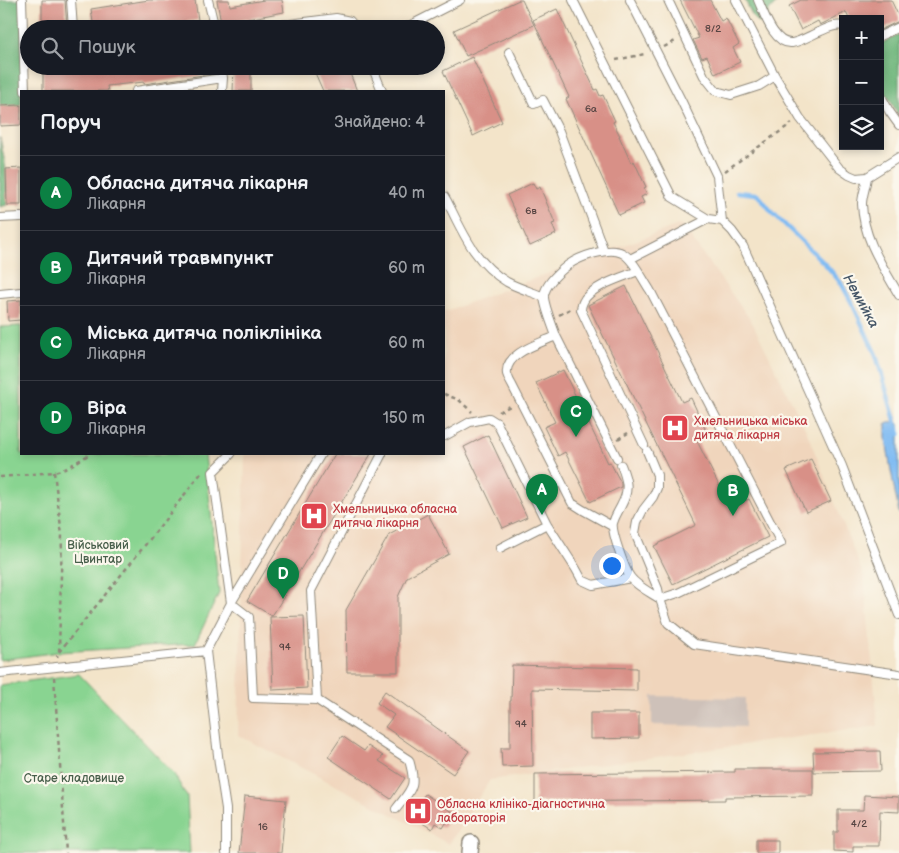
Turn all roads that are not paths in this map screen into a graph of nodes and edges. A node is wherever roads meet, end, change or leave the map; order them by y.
1 (22, 0) edge
2 (71, 0) edge
3 (208, 0) edge
4 (460, 0) edge
5 (573, 0) edge
6 (630, 0) edge
7 (668, 0) edge
8 (736, 0) edge
9 (758, 0) edge
10 (22, 20) edge
11 (72, 20) edge
12 (212, 20) edge
13 (321, 20) edge
14 (345, 20) edge
15 (420, 20) edge
16 (839, 25) edge
17 (899, 27) edge
18 (884, 34) edge
19 (509, 52) dead end
20 (24, 75) edge
21 (222, 75) edge
22 (376, 75) edge
23 (776, 76) junction
24 (222, 78) junction
25 (24, 90) edge
26 (143, 90) edge
27 (222, 90) edge
28 (382, 90) edge
29 (884, 102) edge
30 (899, 125) edge
31 (899, 158) edge
32 (868, 177) junction
33 (445, 198) edge
34 (20, 217) edge
35 (0, 218) edge
36 (708, 219) junction
37 (722, 221) junction
38 (604, 251) junction
39 (630, 259) junction
40 (638, 271) junction
41 (20, 292) edge
42 (0, 294) edge
43 (899, 295) edge
44 (544, 297) junction
45 (556, 336) junction
46 (445, 436) edge
47 (230, 455) edge
48 (320, 455) edge
49 (381, 455) edge
50 (615, 515) junction
51 (595, 516) junction
52 (548, 524) junction
53 (612, 526) junction
54 (500, 548) dead end
55 (631, 578) junction
56 (660, 599) junction
57 (231, 603) junction
58 (899, 615) edge
59 (206, 651) junction
60 (0, 673) edge
61 (899, 674) edge
62 (316, 700) junction
63 (396, 809) dead end
64 (226, 853) edge

1 - 10 lane
2 - 11 lane
3 - 12 lane
4 - 15 lane
5 - 36 lane
6 - 37 lane
7 - 23 lane
8 - 23 lane
9 - 16 lane
13 - 14 lane
17 - 18 lane
19 - 38 lane
20 - 25 lane
21 - 24 lane
22 - 28 lane
23 - 32 lane
24 - 26 lane
24 - 27 lane
29 - 30 lane
31 - 32 lane
32 - 43 lane
33 - 44 lane
34 - 35 lane
36 - 37 lane
36 - 39 lane
37 - 58 lane
38 - 39 lane
38 - 44 lane
39 - 40 lane
40 - 56 lane
40 - 56 lane
41 - 42 lane
44 - 45 lane
45 - 50 lane
45 - 51 lane
46 - 52 lane
47 - 57 lane
48 - 57 lane
49 - 62 lane
50 - 51 lane
50 - 53 lane
51 - 53 lane
52 - 54 lane
52 - 55 lane
53 - 55 lane
55 - 56 lane
56 - 61 lane
57 - 59 lane
57 - 62 lane
59 - 60 lane
59 - 64 lane
62 - 63 lane

